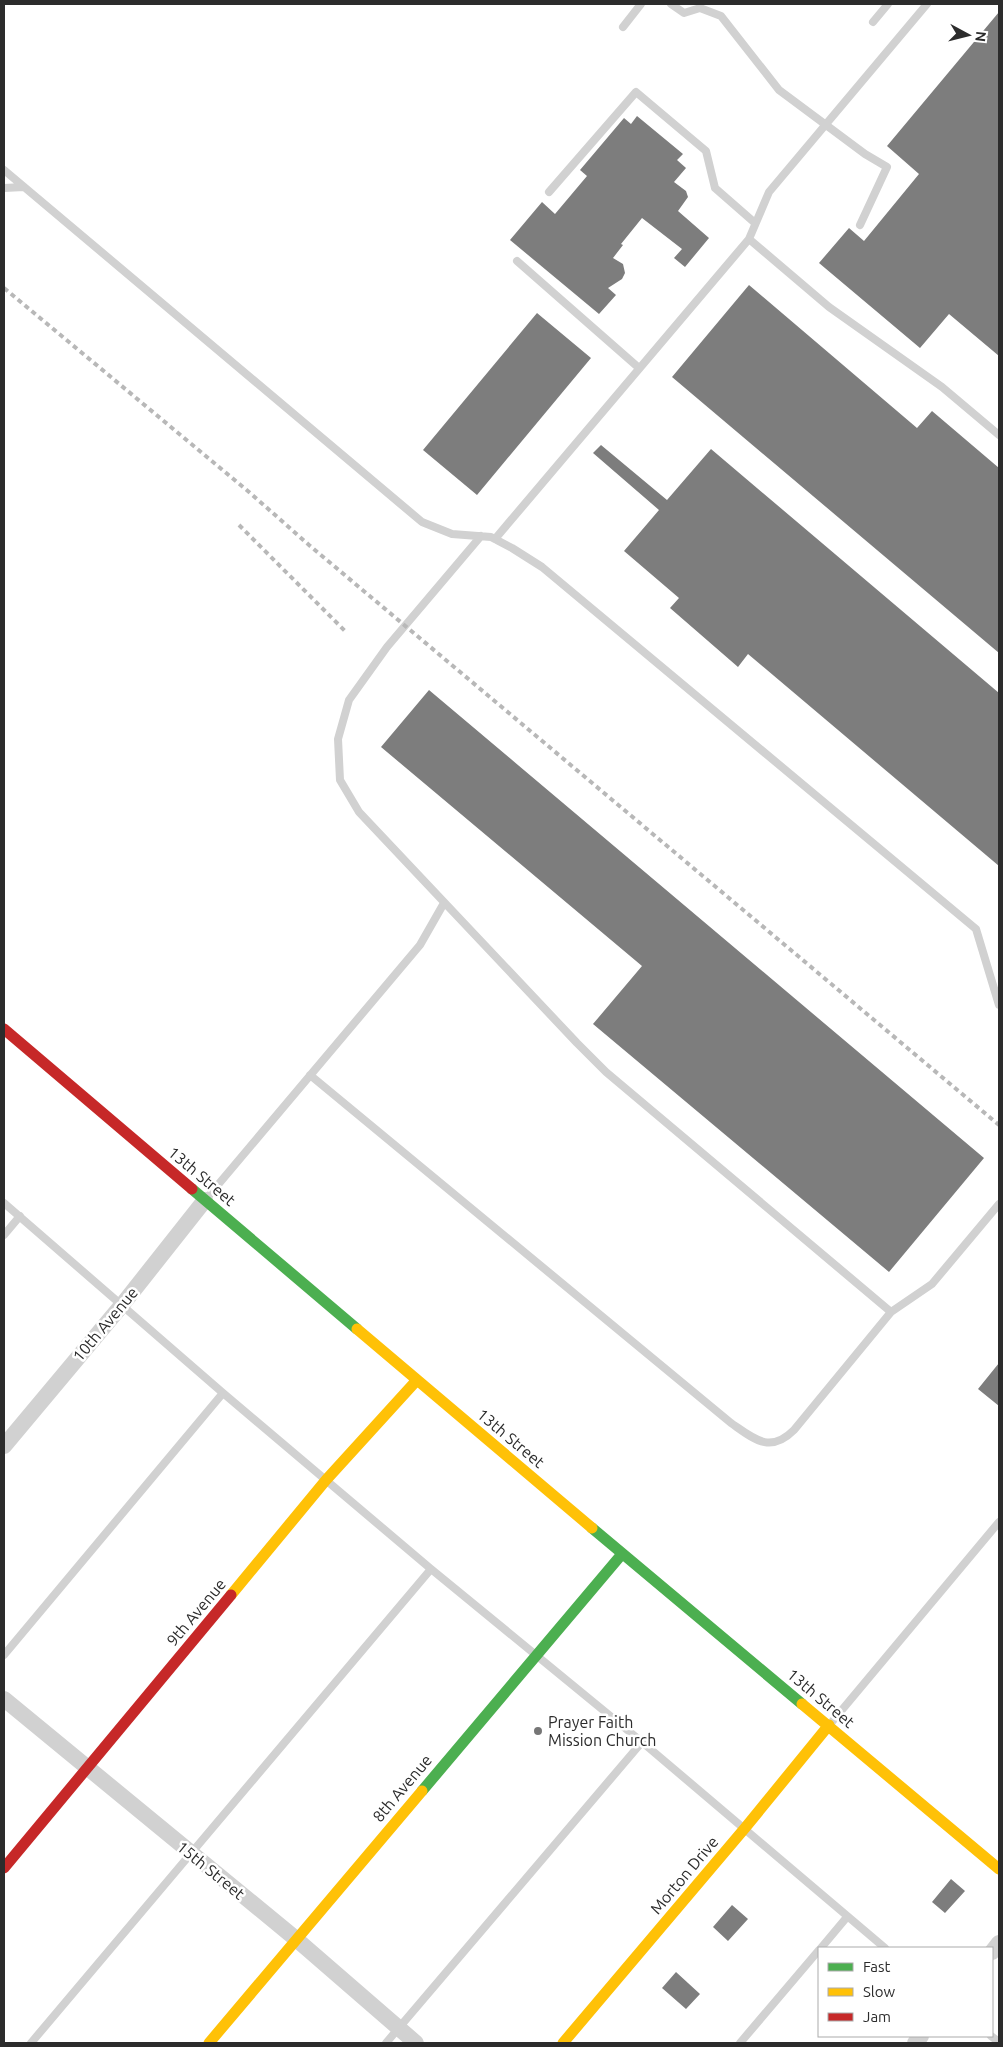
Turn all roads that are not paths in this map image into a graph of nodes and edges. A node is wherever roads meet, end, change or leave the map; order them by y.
1 (641, 4) edge
2 (671, 4) edge
3 (888, 4) edge
4 (927, 4) edge
5 (872, 22) dead end
6 (623, 27) dead end
7 (825, 124) junction
8 (4, 170) edge
9 (24, 187) junction
10 (4, 188) edge
11 (549, 192) dead end
12 (755, 223) junction
13 (860, 225) dead end
14 (749, 239) junction
15 (516, 261) dead end
16 (639, 368) junction
17 (999, 435) edge
18 (481, 536) junction
19 (495, 539) junction
20 (444, 903) junction
21 (999, 1005) edge
22 (4, 1029) edge
23 (310, 1075) junction
24 (205, 1200) junction
25 (4, 1203) edge
26 (999, 1204) edge
27 (20, 1216) junction
28 (4, 1235) edge
29 (122, 1304) junction
30 (891, 1312) junction
31 (417, 1380) junction
32 (223, 1393) junction
33 (4, 1446) edge
34 (326, 1480) junction
35 (999, 1522) edge
36 (622, 1554) junction
37 (431, 1569) junction
38 (535, 1655) junction
39 (4, 1656) edge
40 (4, 1699) edge
41 (829, 1726) junction
42 (642, 1742) junction
43 (88, 1769) junction
44 (745, 1828) junction
45 (191, 1854) junction
46 (4, 1868) edge
47 (999, 1869) edge
48 (847, 1917) junction
49 (296, 1939) junction
50 (822, 1947) edge
51 (884, 1947) edge
52 (818, 1951) edge
53 (398, 2028) junction
54 (31, 2043) edge
55 (209, 2043) edge
56 (386, 2043) edge
57 (416, 2043) edge
58 (563, 2043) edge
59 (740, 2043) edge

1 - 6 lane
2 - 7 lane
3 - 5 lane
4 - 7 lane
7 - 12 lane
7 - 13 lane
8 - 9 lane
9 - 10 lane
9 - 18 lane
11 - 12 lane
12 - 14 lane
14 - 16 lane
14 - 17 lane
15 - 16 lane
16 - 19 lane
18 - 19 lane
18 - 20 lane
19 - 21 lane
20 - 23 lane
20 - 30 lane
22 - 24 street, 13th Street
23 - 24 lane
23 - 30 lane
24 - 29 street, 10th Avenue
24 - 31 street, 13th Street
25 - 27 lane
26 - 30 lane
27 - 28 lane
27 - 29 lane
29 - 32 lane
29 - 33 street, 10th Avenue
31 - 34 street, 9th Avenue
31 - 36 street, 13th Street
32 - 34 lane
32 - 39 lane
34 - 37 lane
34 - 43 street, 9th Avenue
35 - 41 lane
36 - 38 street, 8th Avenue
36 - 41 street, 13th Street
37 - 38 lane
37 - 45 lane
38 - 42 lane
38 - 49 street, 8th Avenue
40 - 43 street, 15th Street
41 - 44 street, Morton Drive
41 - 47 street, 13th Street
42 - 44 lane
42 - 53 lane
43 - 45 street, 15th Street
43 - 46 street, 9th Avenue
44 - 48 lane
44 - 58 street, Morton Drive
45 - 49 street, 15th Street
45 - 54 lane
48 - 50 lane
48 - 51 lane
49 - 53 street, 15th Street
49 - 55 street, 8th Avenue
52 - 59 lane
53 - 56 lane
53 - 57 street, 15th Street

